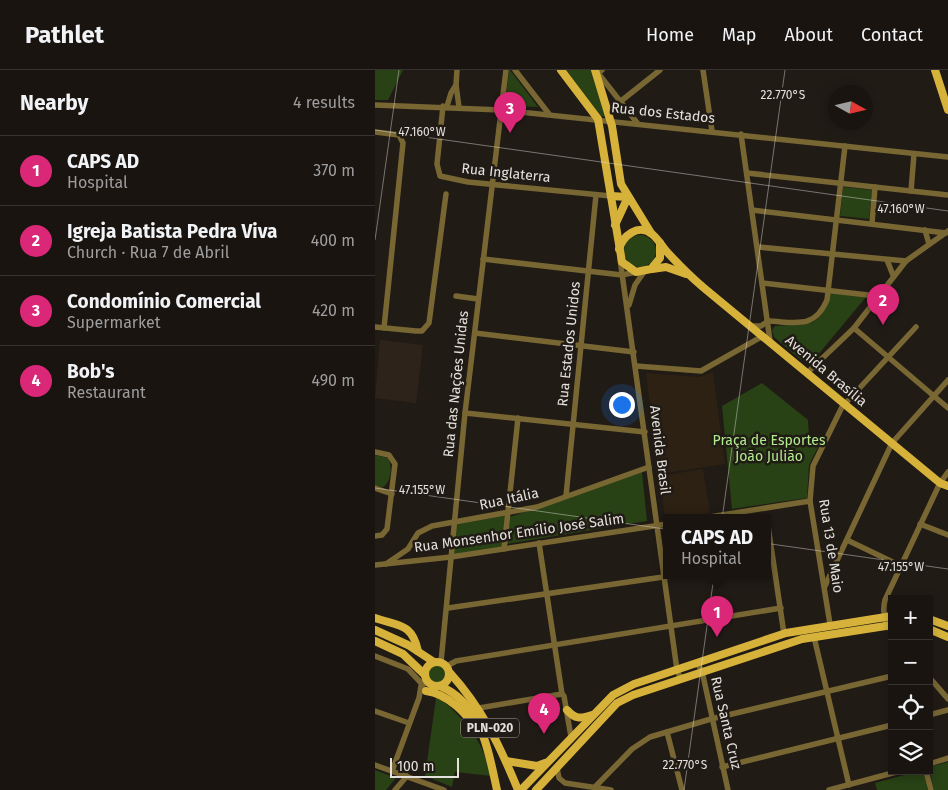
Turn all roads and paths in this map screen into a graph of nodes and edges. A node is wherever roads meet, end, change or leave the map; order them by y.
1 (457, 70) edge
2 (506, 70) edge
3 (515, 70) edge
4 (561, 70) edge
5 (660, 70) edge
6 (703, 70) edge
7 (935, 70) edge
8 (598, 71) edge
9 (456, 84) junction
10 (621, 101) junction
11 (375, 105) edge
12 (445, 106) junction
13 (459, 107) junction
14 (501, 110) junction
15 (948, 110) edge
16 (549, 114) junction
17 (598, 119) junction
18 (611, 120) junction
19 (638, 124) junction
20 (713, 131) junction
21 (375, 132) edge
22 (741, 134) junction
23 (845, 146) junction
24 (914, 154) junction
25 (948, 157) edge
26 (747, 173) junction
27 (841, 183) junction
28 (491, 184) junction
29 (875, 187) junction
30 (911, 191) junction
31 (446, 194) dead end
32 (596, 194) junction
33 (948, 195) edge
34 (611, 196) junction
35 (628, 197) junction
36 (752, 210) junction
37 (836, 219) junction
38 (872, 223) junction
39 (615, 225) junction
40 (925, 230) junction
41 (947, 232) edge
42 (651, 233) junction
43 (660, 243) junction
44 (929, 244) junction
45 (758, 247) junction
46 (619, 253) junction
47 (832, 255) junction
48 (483, 259) junction
49 (887, 260) junction
50 (906, 261) junction
51 (589, 271) junction
52 (644, 271) junction
53 (622, 275) junction
54 (688, 275) junction
55 (893, 275) junction
56 (762, 283) junction
57 (828, 289) junction
58 (456, 296) dead end
59 (877, 296) junction
60 (479, 299) junction
61 (628, 310) junction
62 (768, 321) junction
63 (751, 326) junction
64 (375, 327) edge
65 (916, 327) dead end
66 (384, 328) junction
67 (853, 328) junction
68 (475, 333) junction
69 (763, 336) junction
70 (770, 341) junction
71 (581, 346) junction
72 (634, 352) junction
73 (888, 358) junction
74 (636, 366) junction
75 (808, 372) junction
76 (948, 380) edge
77 (934, 396) junction
78 (845, 403) junction
79 (948, 408) edge
80 (465, 413) junction
81 (518, 418) junction
82 (573, 424) junction
83 (645, 432) junction
84 (892, 443) junction
85 (375, 452) edge
86 (649, 467) junction
87 (948, 472) edge
88 (944, 482) edge
89 (948, 486) edge
90 (375, 488) edge
91 (392, 494) junction
92 (566, 496) junction
93 (810, 500) junction
94 (765, 508) junction
95 (508, 513) junction
96 (728, 514) edge
97 (766, 514) edge
98 (454, 522) junction
99 (920, 524) junction
100 (663, 525) edge
101 (657, 526) junction
102 (375, 536) edge
103 (948, 536) edge
104 (847, 540) junction
105 (539, 543) junction
106 (408, 549) junction
107 (504, 549) junction
108 (451, 557) junction
109 (415, 561) junction
110 (771, 563) edge
111 (375, 565) edge
112 (384, 566) junction
113 (901, 566) junction
114 (663, 577) joint
115 (663, 579) edge
116 (825, 586) junction
117 (547, 594) junction
118 (448, 608) junction
119 (781, 608) junction
120 (888, 616) edge
121 (375, 618) edge
122 (933, 620) edge
123 (830, 624) junction
124 (948, 626) edge
125 (671, 627) junction
126 (812, 627) junction
127 (888, 627) edge
128 (375, 630) edge
129 (801, 630) junction
130 (933, 631) edge
131 (785, 634) junction
132 (948, 637) edge
133 (811, 638) junction
134 (375, 641) edge
135 (555, 644) junction
136 (745, 647) junction
137 (418, 651) junction
138 (375, 656) edge
139 (748, 657) junction
140 (697, 663) junction
141 (443, 666) junction
142 (677, 670) junction
143 (702, 672) junction
144 (685, 677) junction
145 (888, 677) edge
146 (425, 682) junction
147 (933, 682) edge
148 (634, 684) junction
149 (438, 686) junction
150 (827, 692) junction
151 (562, 694) junction
152 (637, 694) junction
153 (948, 699) edge
154 (479, 708) junction
155 (567, 710) junction
156 (948, 710) edge
157 (375, 711) edge
158 (593, 714) junction
159 (933, 714) edge
160 (711, 719) junction
161 (409, 723) junction
162 (888, 726) edge
163 (667, 732) junction
164 (571, 737) junction
165 (839, 740) junction
166 (487, 743) junction
167 (563, 746) junction
168 (570, 754) junction
169 (948, 758) edge
170 (506, 762) junction
171 (547, 762) junction
172 (933, 763) edge
173 (375, 765) edge
174 (557, 766) junction
175 (722, 767) junction
176 (392, 771) junction
177 (888, 774) edge
178 (927, 775) edge
179 (407, 776) junction
180 (849, 785) junction
181 (595, 788) junction
182 (395, 790) edge
183 (444, 790) edge
184 (497, 790) edge
185 (517, 790) edge
186 (536, 790) edge
187 (611, 790) edge
188 (682, 790) edge
189 (728, 790) edge
190 (829, 790) edge
191 (931, 790) edge

1 - 9 street
2 - 14 street, Rua das Nações Unidas
3 - 16 street
4 - 17 main road
5 - 10 street
6 - 20 street
7 - 15 main road
8 - 10 street
8 - 18 main road
9 - 12 street
9 - 13 street
10 - 19 street
11 - 12 street, Rua dos Estados
12 - 13 street, Rua dos Estados
12 - 28 street, Rua Inglaterra
13 - 14 street, Rua dos Estados
14 - 16 street, Rua dos Estados
14 - 28 street, Rua das Nações Unidas
16 - 17 street, Rua dos Estados
17 - 18 street, Rua dos Estados
17 - 34 main road, Avenida Brasil
18 - 19 street, Rua dos Estados
18 - 35 main road
19 - 20 street, Rua dos Estados
20 - 22 street, Rua dos Estados
21 - 66 street
22 - 23 street, Rua dos Estados
22 - 26 street
23 - 24 street, Rua dos Estados
23 - 27 street
24 - 25 street, Rua dos Estados
24 - 30 street
26 - 27 street
26 - 36 street
27 - 29 street
27 - 37 street
28 - 32 street, Rua Inglaterra
28 - 48 street, Rua das Nações Unidas
29 - 30 street
29 - 38 street
30 - 33 street
31 - 66 street
32 - 34 street, Rua Inglaterra
32 - 51 street, Rua Estados Unidos
34 - 35 main road
34 - 39 main road, Avenida Brasil
35 - 39 main road
35 - 42 main road
36 - 37 street
36 - 45 street
37 - 38 street
37 - 47 street
38 - 40 street
39 - 46 main road, Avenida Brasil
40 - 41 street
40 - 44 street
41 - 44 street
42 - 43 main road
42 - 46 main road
43 - 52 main road
43 - 54 main road, Avenida Brasília
44 - 50 street
45 - 47 street
45 - 56 street
46 - 52 main road
46 - 53 street, Avenida Brasil
47 - 49 street
47 - 57 street
48 - 51 street
48 - 60 street, Rua das Nações Unidas
49 - 50 street
49 - 55 street
50 - 55 street
51 - 53 street
51 - 71 street, Rua Estados Unidos
52 - 53 street
52 - 54 main road, Avenida Brasília
52 - 61 street, Avenida Brasil
53 - 61 street, Avenida Brasil
54 - 63 main road, Avenida Brasília
55 - 59 street
56 - 57 street
56 - 62 street
57 - 59 street
57 - 62 street
58 - 60 street
59 - 67 street
60 - 68 street, Rua das Nações Unidas
61 - 72 street, Avenida Brasil
62 - 63 street
62 - 70 street
63 - 69 main road, Avenida Brasília
64 - 66 street
65 - 73 street, Rua 13 de Maio
67 - 73 street
67 - 75 street
68 - 71 street
68 - 80 street, Rua das Nações Unidas
69 - 70 main road, Avenida Brasília
69 - 74 street
70 - 75 main road, Avenida Brasília
71 - 72 street
71 - 82 street, Rua Estados Unidos
72 - 74 street, Avenida Brasil
73 - 77 street
73 - 78 street, Rua 13 de Maio
74 - 83 street, Avenida Brasil
75 - 78 main road, Avenida Brasília
76 - 77 street
77 - 79 street
77 - 84 street
78 - 84 main road, Avenida Brasília
78 - 93 street, Rua 13 de Maio
80 - 81 street
80 - 98 street, Rua das Nações Unidas
81 - 82 street
81 - 95 street
82 - 83 street
82 - 92 street, Rua Estados Unidos
83 - 86 street, Avenida Brasil
84 - 88 main road, Avenida Brasília
84 - 104 street
85 - 91 street
86 - 92 street, Rua Itália
86 - 101 street, Avenida Brasil
87 - 88 street
88 - 89 main road, Avenida Brasília
88 - 99 street
90 - 91 street
91 - 102 street
92 - 95 street, Rua Itália
93 - 94 street
93 - 116 street, Rua 13 de Maio
94 - 96 street
94 - 97 street
95 - 98 street, Rua Itália
95 - 107 street
98 - 106 street, Rua Itália
98 - 108 street, Rua das Nações Unidas
99 - 103 street
99 - 113 street
100 - 101 street, Rua Monsenhor Emílio José Salim
101 - 105 street, Rua Monsenhor Emílio José Salim
101 - 114 street, Avenida Brasil
104 - 113 street
104 - 116 street
105 - 107 street, Rua Monsenhor Emílio José Salim
105 - 117 street
106 - 109 street
106 - 112 street, Rua Itália
107 - 108 street, Rua Monsenhor Emílio José Salim
108 - 109 street, Rua Monsenhor Emílio José Salim
108 - 118 street, Rua das Nações Unidas
109 - 112 street, Rua Monsenhor Emílio José Salim
110 - 119 street
111 - 112 street, Rua Monsenhor Emílio José Salim
113 - 120 street
114 - 117 street
115 - 125 street, Avenida Brasil
116 - 123 street, Rua 13 de Maio
117 - 118 street
117 - 135 street
118 - 141 street, Rua das Nações Unidas
119 - 125 street
119 - 131 street
120 - 123 main road
121 - 137 main road
122 - 124 main road
123 - 126 main road
125 - 135 street
125 - 142 street, Avenida Brasil
126 - 129 main road
126 - 133 main road
127 - 133 main road
128 - 137 main road, PLN-020
129 - 131 main road
129 - 133 main road
130 - 132 main road
131 - 136 main road
133 - 139 main road
133 - 150 street
134 - 146 main road, PLN-020
135 - 141 street
135 - 151 street
136 - 139 main road
136 - 140 main road
137 - 141 main road, PLN-020
138 - 146 street
139 - 143 main road
140 - 142 main road
140 - 143 street, Rua Santa Cruz
141 - 146 main road
141 - 149 main road
141 - 154 main road, PLN-020
142 - 144 street
142 - 148 main road
143 - 144 main road
143 - 160 street, Rua Santa Cruz
144 - 152 main road
145 - 150 street
146 - 149 main road, PLN-020
146 - 161 street
146 - 166 main road
147 - 153 street
148 - 152 main road
148 - 158 main road
149 - 166 main road, PLN-020
150 - 160 street
150 - 165 street
151 - 154 street
151 - 155 street
152 - 168 main road
154 - 170 main road, PLN-020
155 - 158 main road
155 - 164 street
156 - 159 street
157 - 161 street
158 - 164 main road
160 - 163 street
160 - 175 street, Rua Santa Cruz
161 - 176 street
162 - 165 street
163 - 181 street
163 - 188 street
164 - 167 main road
164 - 168 main road
165 - 175 street
165 - 180 street
166 - 184 main road, PLN-020
167 - 168 main road
167 - 171 main road
168 - 174 main road
169 - 172 street
170 - 171 main road
170 - 185 main road, PLN-020
171 - 185 main road
173 - 176 street
174 - 181 street
174 - 186 main road
175 - 189 street, Rua Santa Cruz
176 - 179 street
177 - 180 street
178 - 191 street
179 - 182 street
179 - 183 street
180 - 190 street
181 - 187 street

